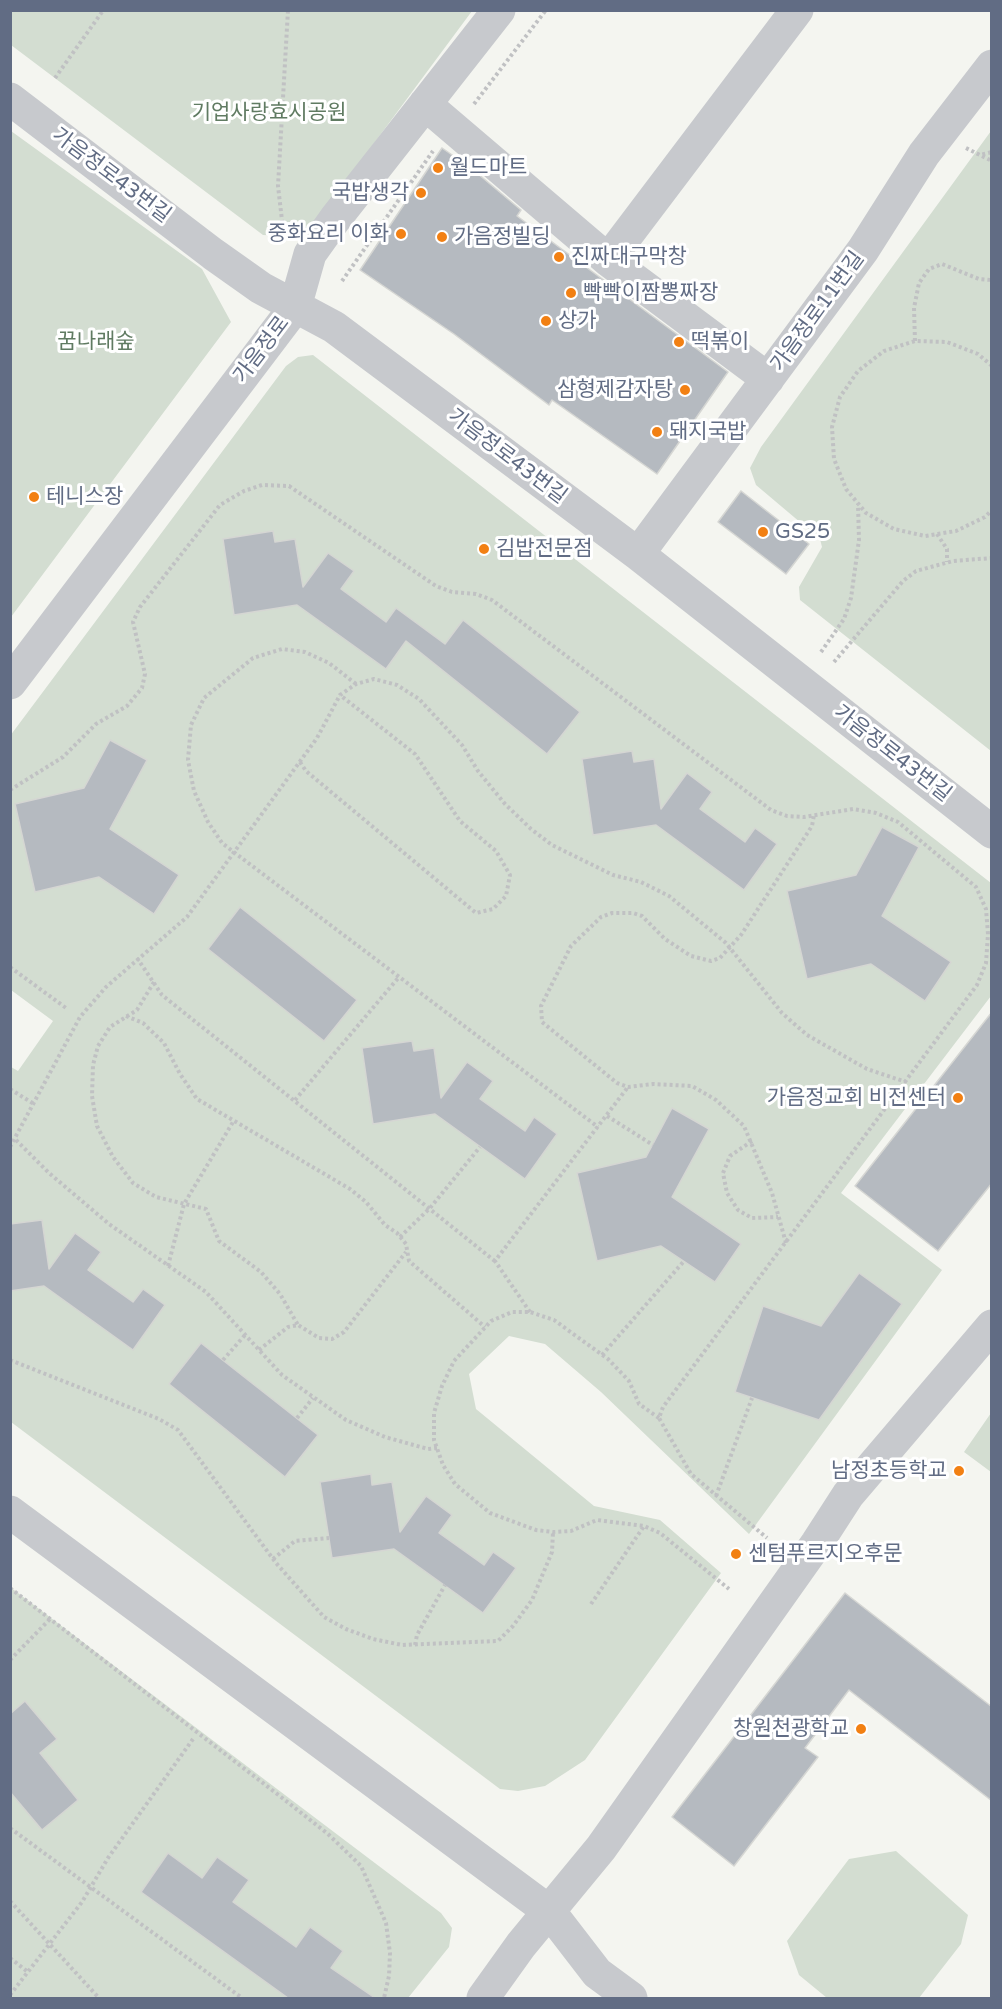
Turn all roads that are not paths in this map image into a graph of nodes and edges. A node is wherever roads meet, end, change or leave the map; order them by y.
1 (499, 10) edge
2 (797, 10) edge
3 (992, 66) edge
4 (10, 99) edge
5 (425, 104) junction
6 (608, 260) junction
7 (295, 307) junction
8 (768, 379) junction
9 (638, 554) junction
10 (10, 683) edge
11 (992, 832) edge
12 (992, 1326) edge
13 (10, 1512) edge
14 (550, 1912) junction
15 (483, 1998) edge
16 (631, 1998) edge

1 - 5 street, 가음정로
2 - 6 street
3 - 8 street, 가음정로11번길
4 - 7 street, 가음정로43번길
5 - 6 street
5 - 7 street, 가음정로
6 - 8 street
7 - 9 street, 가음정로43번길
7 - 10 street, 가음정로
8 - 9 street, 가음정로11번길
9 - 11 street, 가음정로43번길
12 - 14 street
13 - 14 street
14 - 15 street
14 - 16 street

